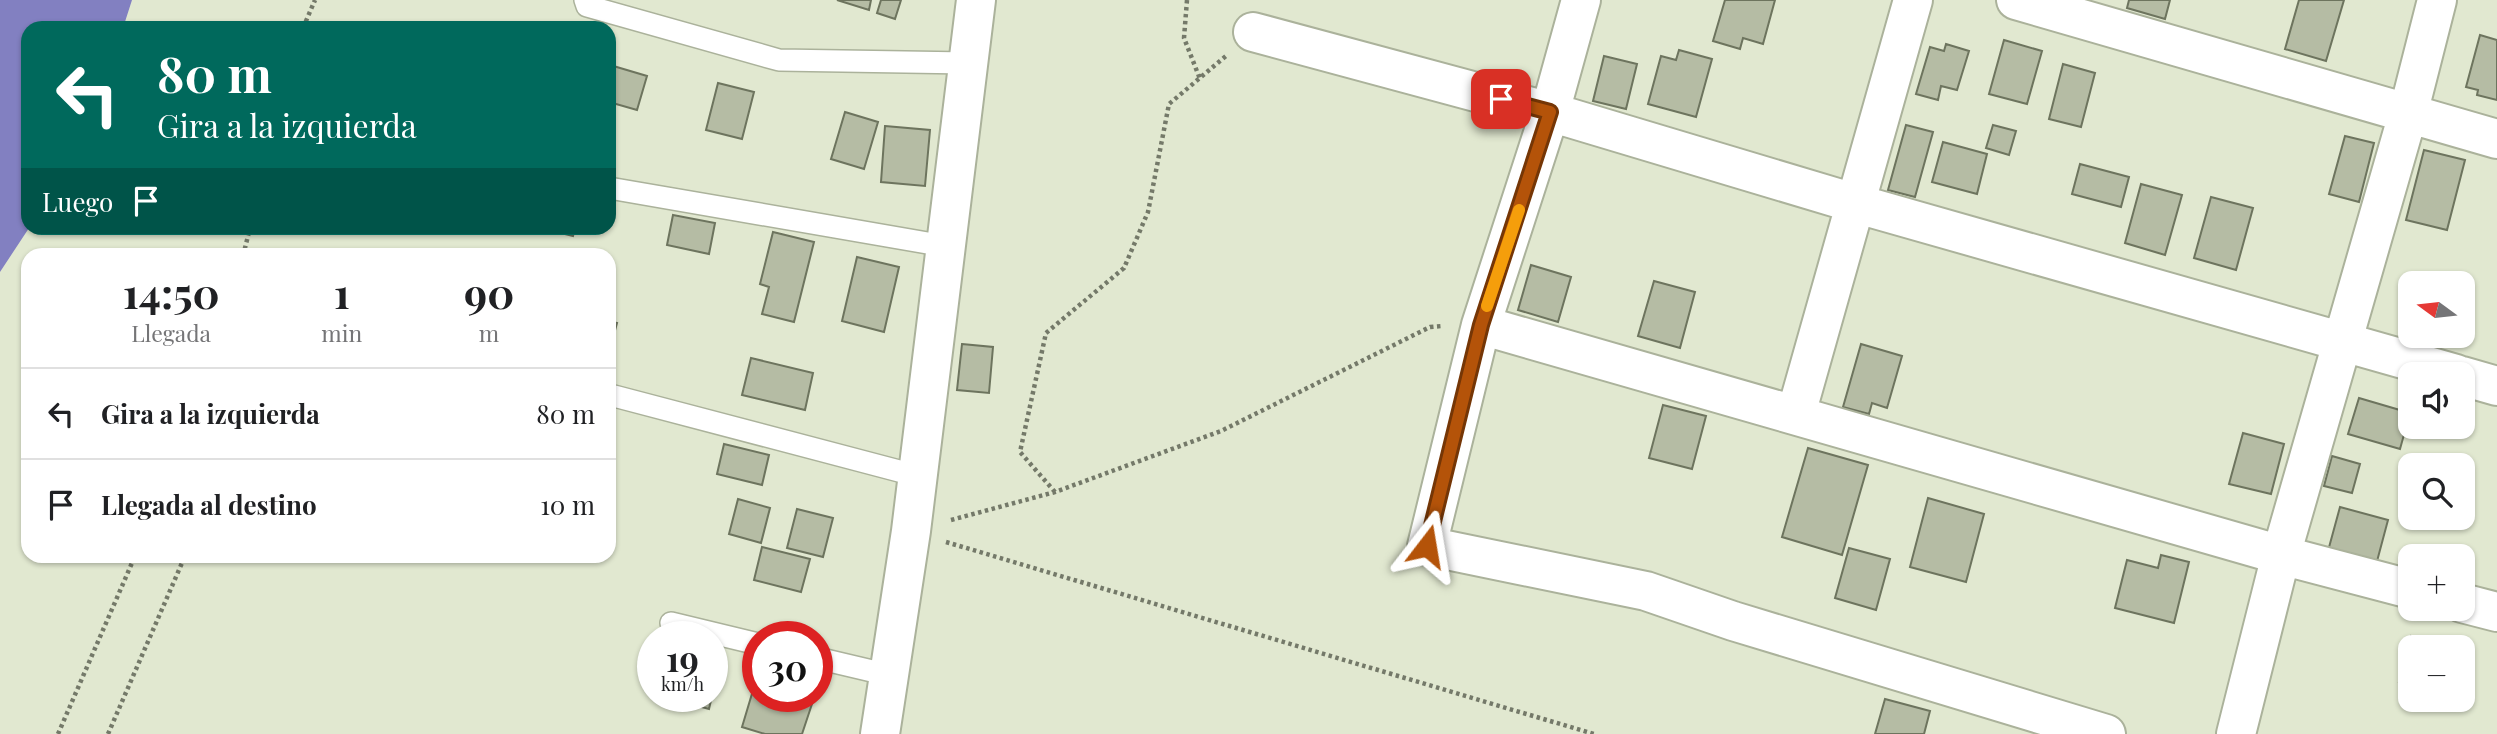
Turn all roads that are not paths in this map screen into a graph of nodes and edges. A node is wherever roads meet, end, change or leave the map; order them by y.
1 (585, 0) edge
2 (975, 0) edge
3 (1581, 0) edge
4 (1913, 0) edge
5 (2016, 0) edge
6 (2437, 0) edge
7 (1253, 32) road end
8 (968, 63) junction
9 (1550, 112) junction
10 (2408, 114) junction
11 (2497, 139) edge
12 (616, 189) edge
13 (1854, 202) junction
14 (945, 246) junction
15 (1481, 325) junction
16 (2341, 341) junction
17 (2414, 362) edge
18 (2475, 380) edge
19 (2497, 386) edge
20 (616, 397) edge
21 (1796, 414) junction
22 (918, 476) junction
23 (2281, 555) junction
24 (2398, 586) edge
25 (2475, 606) edge
26 (2497, 612) edge
27 (833, 662) edge
28 (889, 675) junction
29 (880, 734) edge
30 (2106, 734) edge
31 (2236, 734) edge

1 - 8 lane
2 - 8 street
3 - 9 street
4 - 13 street
5 - 10 street
6 - 10 street
7 - 9 street
8 - 14 street
9 - 13 street
9 - 15 street
10 - 11 street
10 - 16 street
12 - 14 lane
13 - 16 street
13 - 21 street
14 - 22 street
15 - 21 street
15 - 30 street
16 - 17 street
16 - 23 street
18 - 19 street
20 - 22 lane
21 - 23 street
22 - 28 street
23 - 24 street
23 - 31 street
25 - 26 street
27 - 28 lane
28 - 29 street

